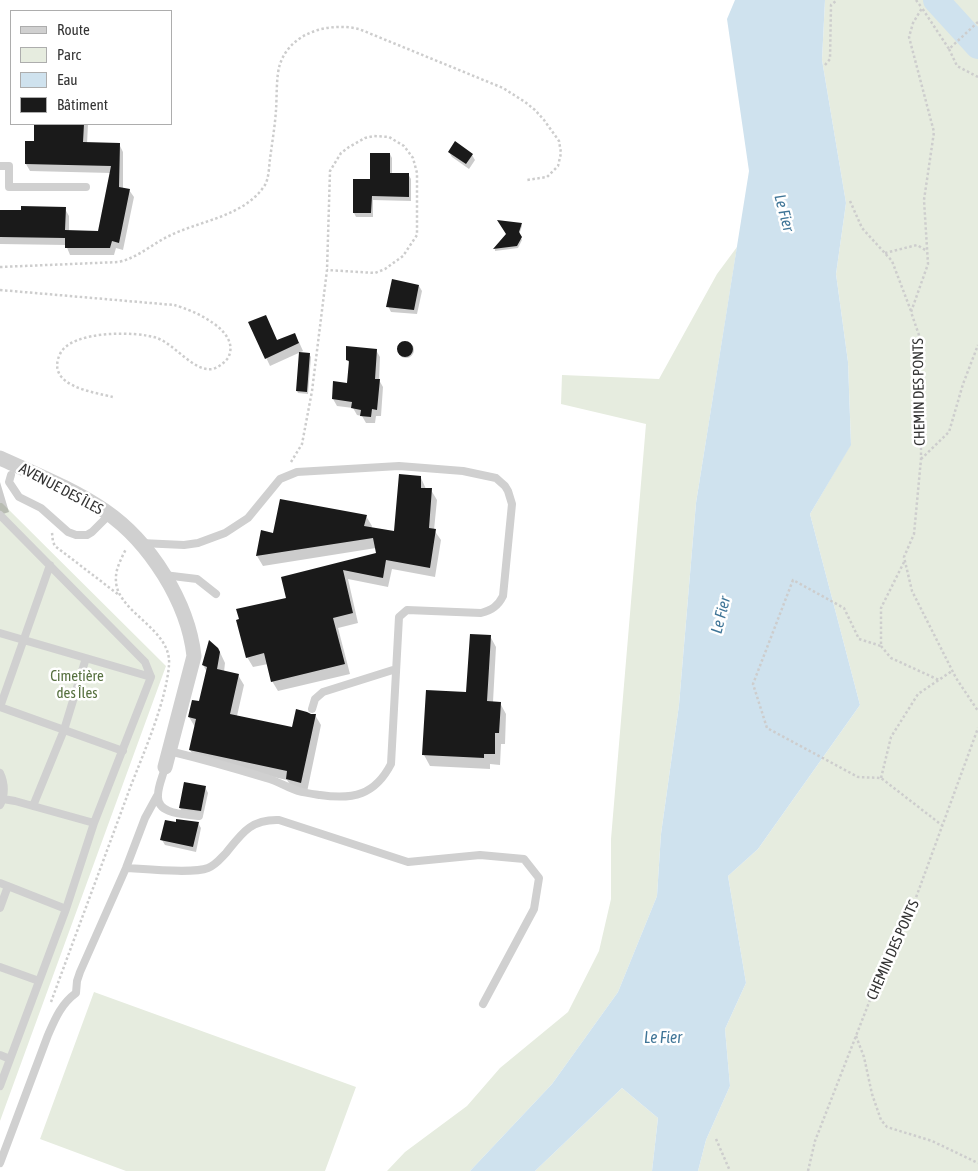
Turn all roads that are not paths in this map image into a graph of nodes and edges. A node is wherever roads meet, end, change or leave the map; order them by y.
1 (0, 166) edge
2 (86, 186) dead end
3 (0, 458) edge
4 (11, 475) dead end
5 (0, 515) edge
6 (109, 515) junction
7 (139, 543) junction
8 (50, 565) junction
9 (164, 575) junction
10 (216, 594) dead end
11 (0, 633) edge
12 (23, 640) junction
13 (86, 658) junction
14 (396, 668) junction
15 (151, 677) junction
16 (0, 707) edge
17 (312, 709) dead end
18 (64, 730) junction
19 (122, 751) junction
20 (169, 751) junction
21 (165, 768) joint
22 (0, 773) edge
23 (157, 796) junction
24 (2, 802) edge
25 (33, 806) junction
26 (199, 816) dead end
27 (94, 823) junction
28 (126, 868) junction
29 (4, 885) edge
30 (0, 908) edge
31 (66, 909) junction
32 (0, 967) edge
33 (39, 981) junction
34 (483, 1004) dead end
35 (0, 1055) edge
36 (10, 1059) junction
37 (0, 1086) edge
38 (0, 1164) edge

1 - 2 lane
3 - 6 street, AVENUE DES ÎLES
4 - 6 lane
5 - 8 lane
6 - 7 street, AVENUE DES ÎLES
7 - 9 street, AVENUE DES ÎLES
7 - 14 lane
8 - 12 lane
8 - 15 lane
9 - 10 lane
9 - 20 street, AVENUE DES ÎLES
11 - 12 lane
12 - 13 lane
12 - 16 lane
13 - 15 lane
13 - 18 lane
14 - 17 lane
14 - 20 lane
15 - 19 lane
16 - 18 lane
18 - 19 lane
18 - 25 lane
19 - 27 lane
20 - 21 street, AVENUE DES ÎLES
21 - 23 lane
22 - 24 lane
23 - 26 lane
23 - 28 lane
24 - 25 lane
25 - 27 lane
27 - 31 lane
28 - 34 lane
28 - 38 lane
29 - 30 lane
29 - 31 lane
31 - 33 lane
32 - 33 lane
33 - 36 lane
35 - 36 lane
36 - 37 lane

